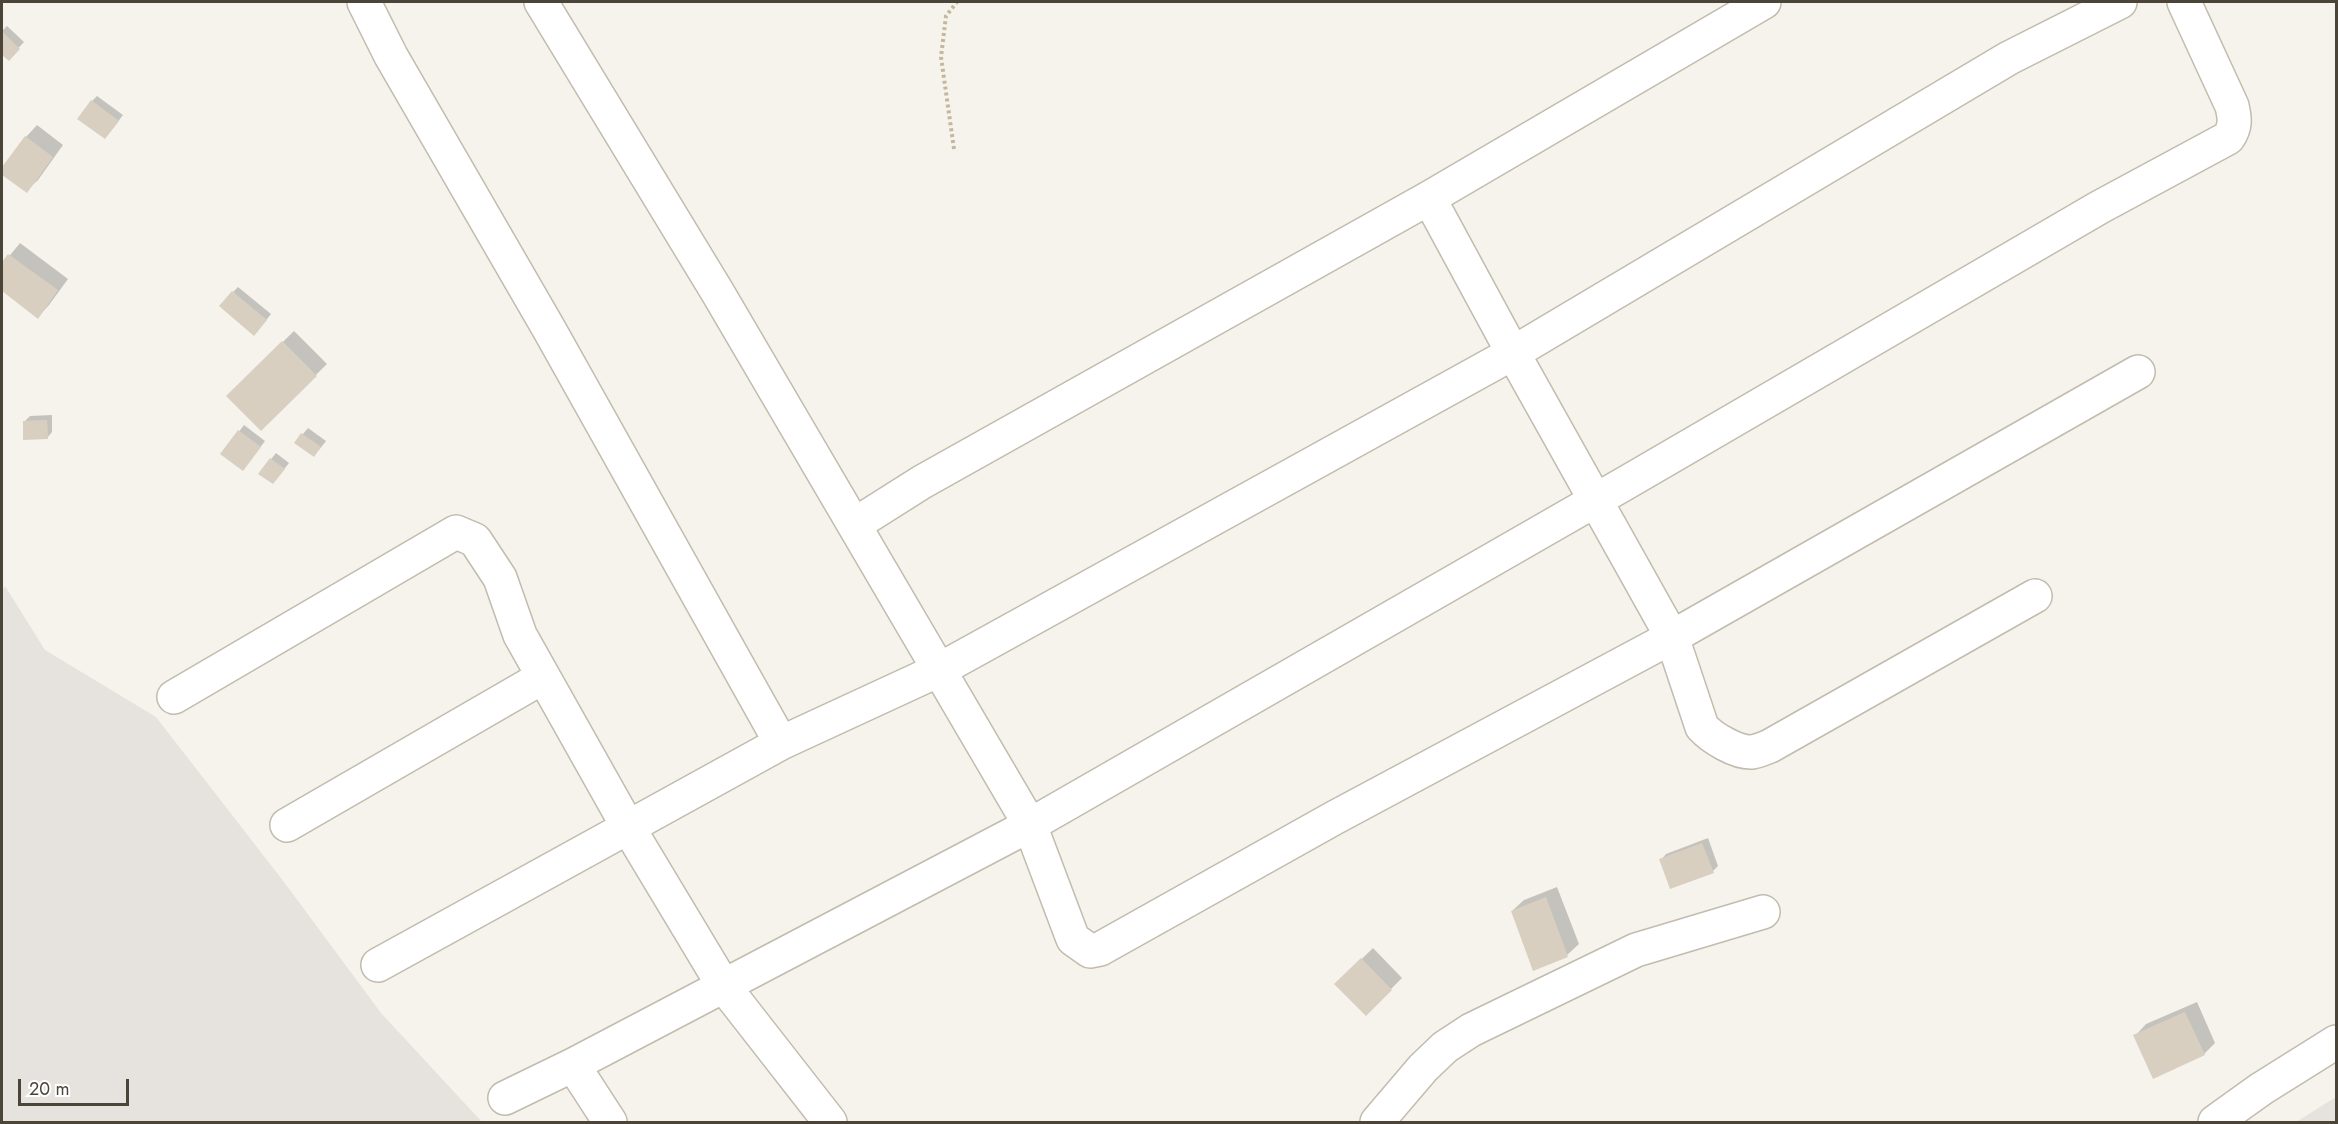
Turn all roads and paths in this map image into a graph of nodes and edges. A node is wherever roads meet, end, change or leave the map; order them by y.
1 (364, 2) edge
2 (540, 2) edge
3 (957, 2) edge
4 (1764, 2) edge
5 (2120, 2) edge
6 (2184, 2) edge
7 (954, 149) dead end
8 (1429, 198) junction
9 (1513, 353) junction
10 (2138, 372) dead end
11 (1596, 499) junction
12 (854, 525) junction
13 (2035, 596) dead end
14 (1672, 637) junction
15 (939, 670) junction
16 (543, 677) junction
17 (174, 698) dead end
18 (781, 743) junction
19 (287, 825) dead end
20 (1030, 825) junction
21 (628, 827) junction
22 (1763, 912) dead end
23 (378, 965) dead end
24 (723, 985) junction
25 (2337, 1042) edge
26 (573, 1065) junction
27 (505, 1098) dead end
28 (610, 1122) edge
29 (830, 1122) edge
30 (1377, 1122) edge
31 (2215, 1122) edge

1 - 18 street
2 - 12 street
3 - 7 path
4 - 8 street
5 - 9 street
6 - 11 street
8 - 9 street
8 - 12 street
9 - 11 street
9 - 15 street
10 - 14 street
11 - 14 street
11 - 20 street
12 - 15 street
13 - 14 street
14 - 20 street
15 - 18 street
15 - 20 street
16 - 17 street
16 - 19 street
16 - 21 street
18 - 21 street
20 - 24 street
21 - 23 street
21 - 24 street
22 - 30 street
24 - 26 street
24 - 29 street
25 - 31 street
26 - 27 street
26 - 28 street

